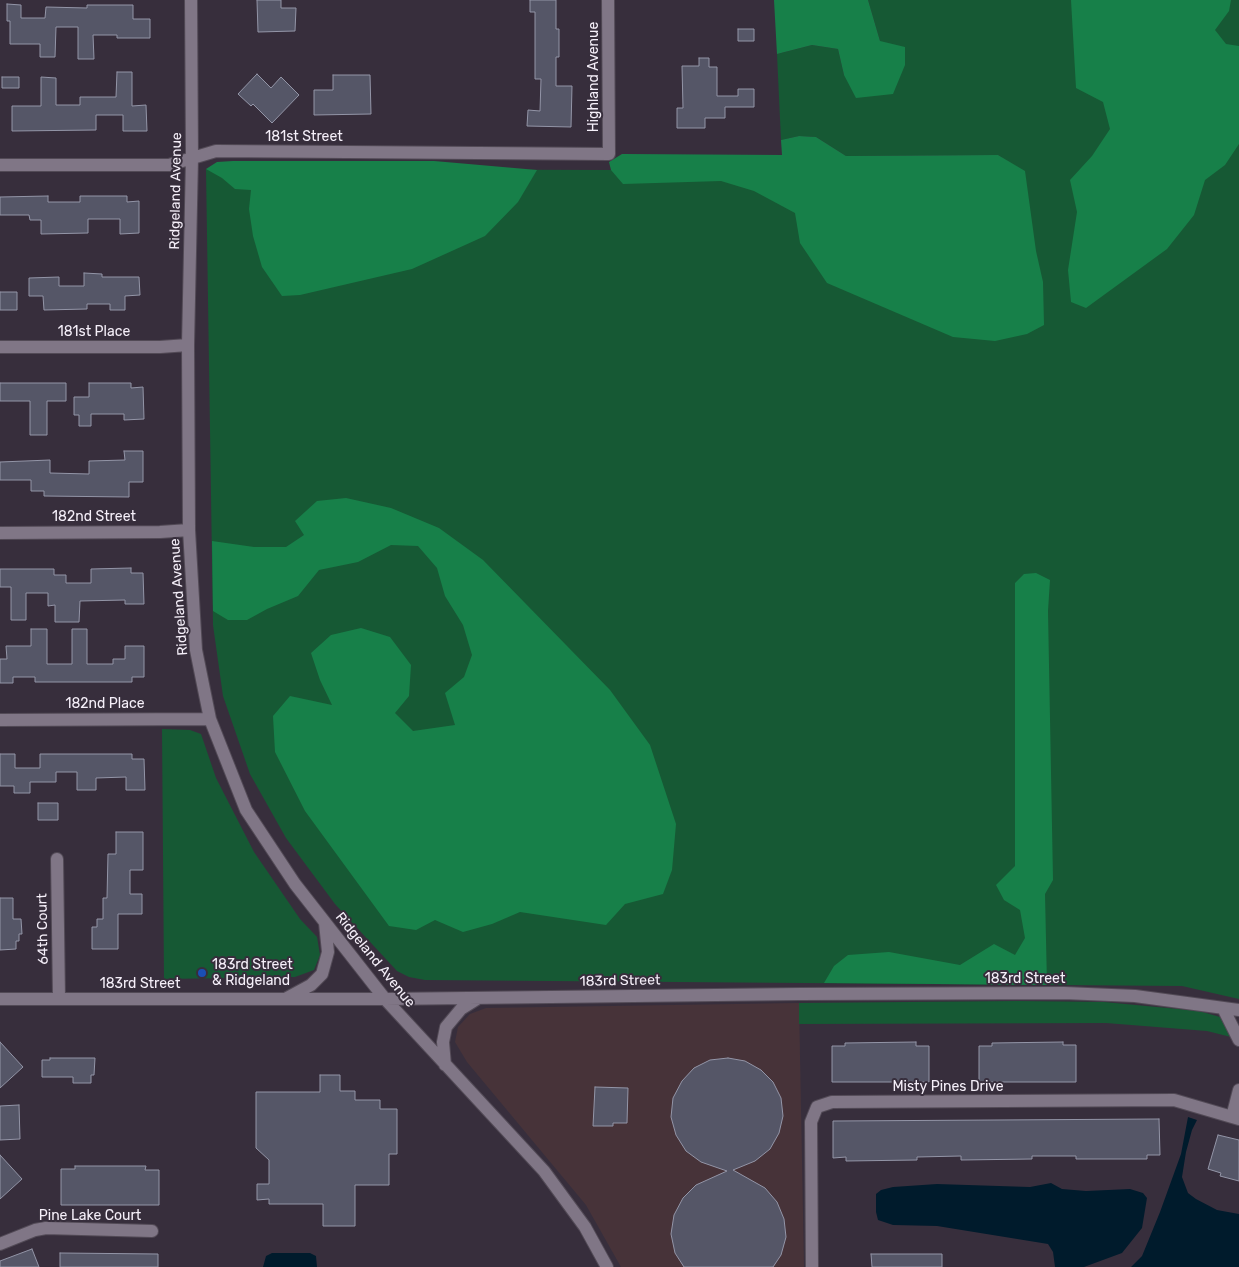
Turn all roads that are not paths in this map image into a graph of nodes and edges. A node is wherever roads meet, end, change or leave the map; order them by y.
1 (191, 0) edge
2 (608, 0) edge
3 (609, 154) joint
4 (192, 158) junction
5 (0, 165) edge
6 (188, 345) junction
7 (0, 347) edge
8 (189, 530) junction
9 (0, 533) edge
10 (210, 719) junction
11 (0, 720) edge
12 (56, 859) dead end
13 (325, 923) junction
14 (59, 998) junction
15 (478, 998) junction
16 (0, 999) edge
17 (284, 999) junction
18 (385, 999) junction
19 (1223, 1008) junction
20 (1239, 1010) edge
21 (1239, 1040) edge
22 (445, 1065) junction
23 (1239, 1090) edge
24 (1236, 1118) edge
25 (152, 1230) dead end
26 (0, 1244) edge
27 (607, 1267) edge
28 (812, 1267) edge

1 - 4 street, Ridgeland Avenue
2 - 3 street, Highland Avenue
3 - 4 street, 181st Street
4 - 5 street, 181st Street
4 - 6 street, Ridgeland Avenue
6 - 7 street, 181st Place
6 - 8 street, Ridgeland Avenue
8 - 9 street, 182nd Street
8 - 10 street, Ridgeland Avenue
10 - 11 street, 182nd Place
10 - 13 street, Ridgeland Avenue
12 - 14 street, 64th Court
13 - 17 street
13 - 18 street, Ridgeland Avenue
14 - 16 street, 183rd Street
14 - 17 street, 183rd Street
15 - 18 street, 183rd Street
15 - 19 street, 183rd Street
15 - 22 street
17 - 18 street, 183rd Street
18 - 22 street, Ridgeland Avenue
19 - 20 street, 183rd Street
19 - 21 street
22 - 27 street, Ridgeland Avenue
23 - 24 street
24 - 28 street, Misty Pines Drive
25 - 26 street, Pine Lake Court

